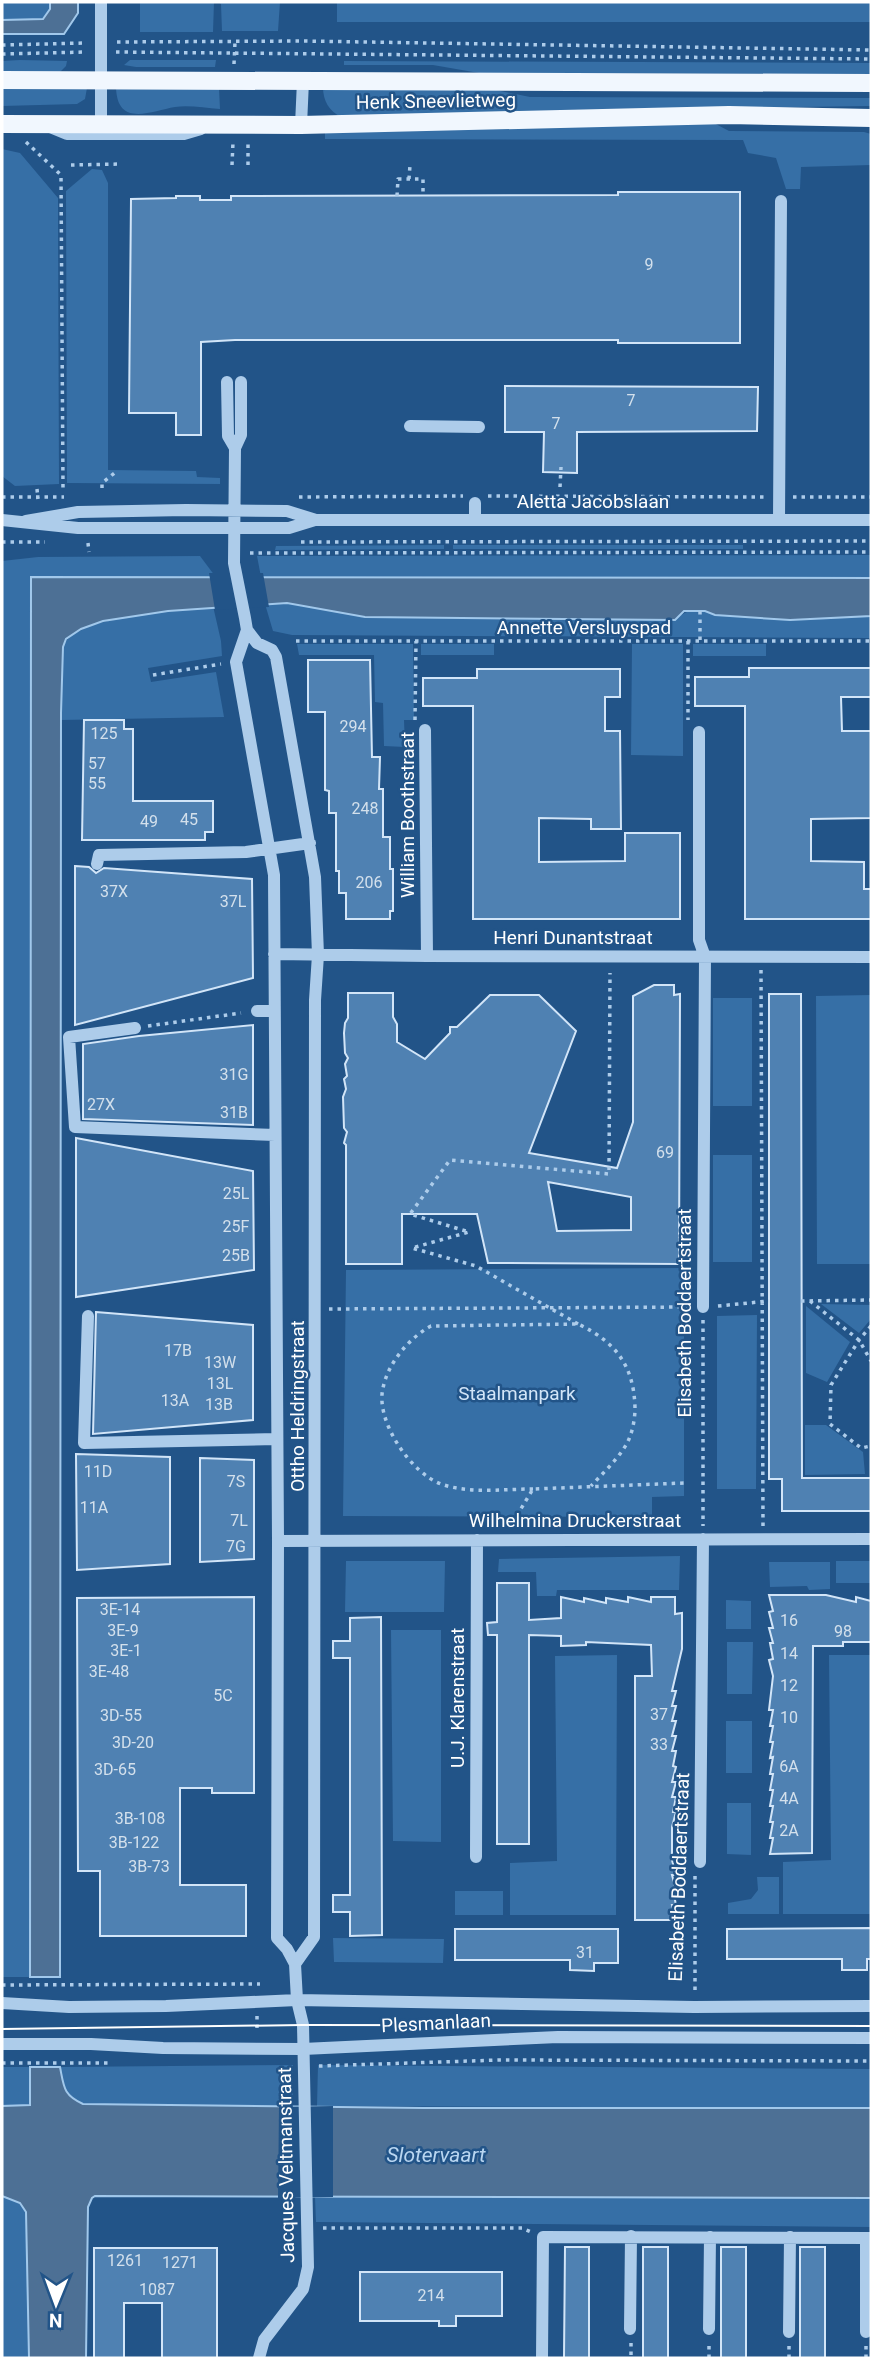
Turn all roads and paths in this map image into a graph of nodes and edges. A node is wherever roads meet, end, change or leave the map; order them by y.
1 (101, 2) edge
2 (234, 42) junction
3 (2, 45) edge
4 (101, 47) junction
5 (871, 50) edge
6 (2, 54) edge
7 (234, 54) junction
8 (871, 59) edge
9 (2, 80) edge
10 (101, 80) junction
11 (234, 81) junction
12 (303, 81) junction
13 (871, 83) edge
14 (871, 118) edge
15 (2, 124) edge
16 (43, 124) junction
17 (101, 124) junction
18 (225, 124) junction
19 (301, 125) junction
20 (22, 138) dead end
21 (120, 164) dead end
22 (71, 165) dead end
23 (232, 165) dead end
24 (410, 165) dead end
25 (409, 179) junction
26 (397, 196) dead end
27 (423, 196) dead end
28 (781, 201) dead end
29 (227, 382) dead end
30 (241, 382) dead end
31 (410, 426) dead end
32 (480, 427) dead end
33 (235, 449) junction
34 (561, 467) dead end
35 (117, 471) dead end
36 (102, 486) dead end
37 (560, 487) dead end
38 (63, 488) dead end
39 (37, 489) dead end
40 (2, 497) edge
41 (38, 497) junction
42 (74, 497) dead end
43 (292, 497) dead end
44 (779, 497) junction
45 (871, 497) edge
46 (475, 499) junction
47 (38, 504) dead end
48 (234, 519) junction
49 (2, 520) edge
50 (475, 520) junction
51 (779, 520) junction
52 (871, 520) edge
53 (747, 541) junction
54 (859, 541) junction
55 (871, 541) edge
56 (2, 542) edge
57 (51, 542) dead end
58 (76, 542) dead end
59 (88, 542) dead end
60 (291, 542) dead end
61 (448, 542) junction
62 (448, 552) junction
63 (747, 552) junction
64 (859, 552) junction
65 (871, 552) edge
66 (234, 558) junction
67 (700, 611) dead end
68 (246, 624) junction
69 (296, 641) dead end
70 (416, 641) junction
71 (688, 641) junction
72 (700, 641) junction
73 (871, 641) edge
74 (226, 663) dead end
75 (153, 675) dead end
76 (425, 730) joint
77 (699, 733) joint
78 (310, 844) junction
79 (271, 849) junction
80 (97, 864) dead end
81 (274, 954) junction
82 (318, 955) junction
83 (427, 956) junction
84 (610, 956) junction
85 (705, 957) junction
86 (761, 957) junction
87 (871, 957) edge
88 (257, 1011) joint
89 (274, 1011) junction
90 (135, 1028) joint
91 (275, 1135) junction
92 (871, 1300) edge
93 (769, 1301) dead end
94 (801, 1301) dead end
95 (810, 1301) junction
96 (762, 1302) junction
97 (703, 1307) junction
98 (548, 1308) junction
99 (317, 1309) junction
100 (88, 1316) dead end
101 (578, 1324) junction
102 (871, 1325) edge
103 (859, 1340) junction
104 (871, 1360) edge
105 (276, 1439) junction
106 (871, 1446) edge
107 (684, 1483) dead end
108 (591, 1486) junction
109 (533, 1489) junction
110 (703, 1539) junction
111 (763, 1539) junction
112 (871, 1539) edge
113 (315, 1540) junction
114 (477, 1540) junction
115 (278, 1541) junction
116 (516, 1541) junction
117 (476, 1857) dead end
118 (700, 1862) joint
119 (295, 1964) junction
120 (258, 1984) dead end
121 (695, 1992) dead end
122 (297, 2000) junction
123 (257, 2001) junction
124 (2, 2004) edge
125 (871, 2006) edge
126 (871, 2038) edge
127 (2, 2044) edge
128 (257, 2048) junction
129 (303, 2049) junction
130 (871, 2061) edge
131 (304, 2067) junction
132 (306, 2228) junction
133 (543, 2236) junction
134 (631, 2236) junction
135 (710, 2237) junction
136 (790, 2237) junction
137 (868, 2238) edge
138 (630, 2329) dead end
139 (709, 2329) dead end
140 (789, 2332) dead end
141 (866, 2332) dead end
142 (259, 2358) edge
143 (542, 2358) edge

1 - 4 street
2 - 4 path
2 - 5 path
2 - 7 path
3 - 4 path
4 - 6 path
4 - 7 path
4 - 10 street
7 - 8 path
7 - 11 path
9 - 10 main road, Henk Sneevlietweg
10 - 11 main road, Henk Sneevlietweg
10 - 17 street
11 - 12 main road, Henk Sneevlietweg
12 - 13 main road, Henk Sneevlietweg
12 - 19 street
14 - 19 main road, Henk Sneevlietweg
15 - 16 main road, Henk Sneevlietweg
16 - 17 main road, Henk Sneevlietweg
16 - 18 street
17 - 18 main road, Henk Sneevlietweg
18 - 19 main road, Henk Sneevlietweg
18 - 23 path
20 - 38 path
21 - 22 path
24 - 25 path
25 - 26 path
25 - 27 path
28 - 44 street
29 - 33 street
30 - 33 street
31 - 32 street
33 - 48 street, Ottho Heldringstraat
34 - 37 path
35 - 36 path
39 - 41 path
40 - 41 path
41 - 42 path
41 - 47 path
43 - 46 path
44 - 45 path
44 - 46 path
44 - 51 street
46 - 50 street
48 - 49 street, Aletta Jacobslaan
48 - 50 street, Aletta Jacobslaan
48 - 66 street, Ottho Heldringstraat
50 - 51 street, Aletta Jacobslaan
51 - 52 street, Aletta Jacobslaan
53 - 54 path
53 - 61 path
53 - 63 path
54 - 55 path
54 - 64 path
56 - 57 path
58 - 59 path
60 - 61 path
61 - 62 path
62 - 63 path
62 - 66 path
63 - 64 path
64 - 65 path
66 - 68 street, Ottho Heldringstraat
67 - 72 path
68 - 78 street, Ottho Heldringstraat
68 - 79 street, Ottho Heldringstraat
69 - 70 path, Annette Versluyspad
70 - 71 path, Annette Versluyspad
70 - 76 path, William Boothstraat
71 - 72 path, Annette Versluyspad
71 - 77 path
72 - 73 path, Annette Versluyspad
74 - 75 path
76 - 83 street, William Boothstraat
77 - 85 street, Elisabeth Boddaertstraat
78 - 79 street
78 - 82 street, Ottho Heldringstraat
79 - 80 street
79 - 81 street, Ottho Heldringstraat
81 - 82 street, Henri Dunantstraat
81 - 89 street, Ottho Heldringstraat
82 - 83 street, Henri Dunantstraat
82 - 99 street, Ottho Heldringstraat
83 - 84 street, Henri Dunantstraat
84 - 85 street, Henri Dunantstraat
84 - 98 path
85 - 86 street, Henri Dunantstraat
85 - 97 street, Elisabeth Boddaertstraat
86 - 87 street, Henri Dunantstraat
86 - 96 path
88 - 89 street
88 - 90 path
89 - 91 street, Ottho Heldringstraat
90 - 91 street
91 - 105 street, Ottho Heldringstraat
92 - 95 path
93 - 96 path
94 - 95 path
95 - 103 path
96 - 97 path
96 - 111 path
97 - 98 path
97 - 110 path, Elisabeth Boddaertstraat
98 - 99 path
98 - 101 path
99 - 113 street, Ottho Heldringstraat
100 - 105 street, Ottho Heldringstraat
101 - 108 path
101 - 109 path
102 - 103 path
103 - 104 path
103 - 106 path
105 - 115 street, Ottho Heldringstraat
107 - 108 path
108 - 109 path
109 - 116 path
110 - 111 street, Wilhelmina Druckerstraat
110 - 116 street, Wilhelmina Druckerstraat
110 - 118 street, Elisabeth Boddaertstraat
111 - 112 street, Wilhelmina Druckerstraat
113 - 114 street, Wilhelmina Druckerstraat
113 - 115 street, Wilhelmina Druckerstraat
113 - 119 street, Ottho Heldringstraat
114 - 116 street, Wilhelmina Druckerstraat
114 - 117 street, U.J. Klarenstraat
115 - 119 street, Ottho Heldringstraat
118 - 121 path, Elisabeth Boddaertstraat
119 - 122 street, Ottho Heldringstraat
120 - 123 path
122 - 123 street, Plesmanlaan
122 - 125 street, Plesmanlaan
122 - 129 street, Jacques Veltmanstraat
123 - 124 street, Plesmanlaan
123 - 128 path
126 - 129 street, Plesmanlaan
127 - 128 street, Plesmanlaan
128 - 129 street, Plesmanlaan
129 - 131 street, Jacques Veltmanstraat
130 - 131 path
131 - 132 street, Jacques Veltmanstraat
132 - 133 path
132 - 142 street, Jacques Veltmanstraat
133 - 134 street
133 - 143 street
134 - 135 street
134 - 138 street
135 - 136 street
135 - 139 street
136 - 137 street
136 - 140 street
137 - 141 street

